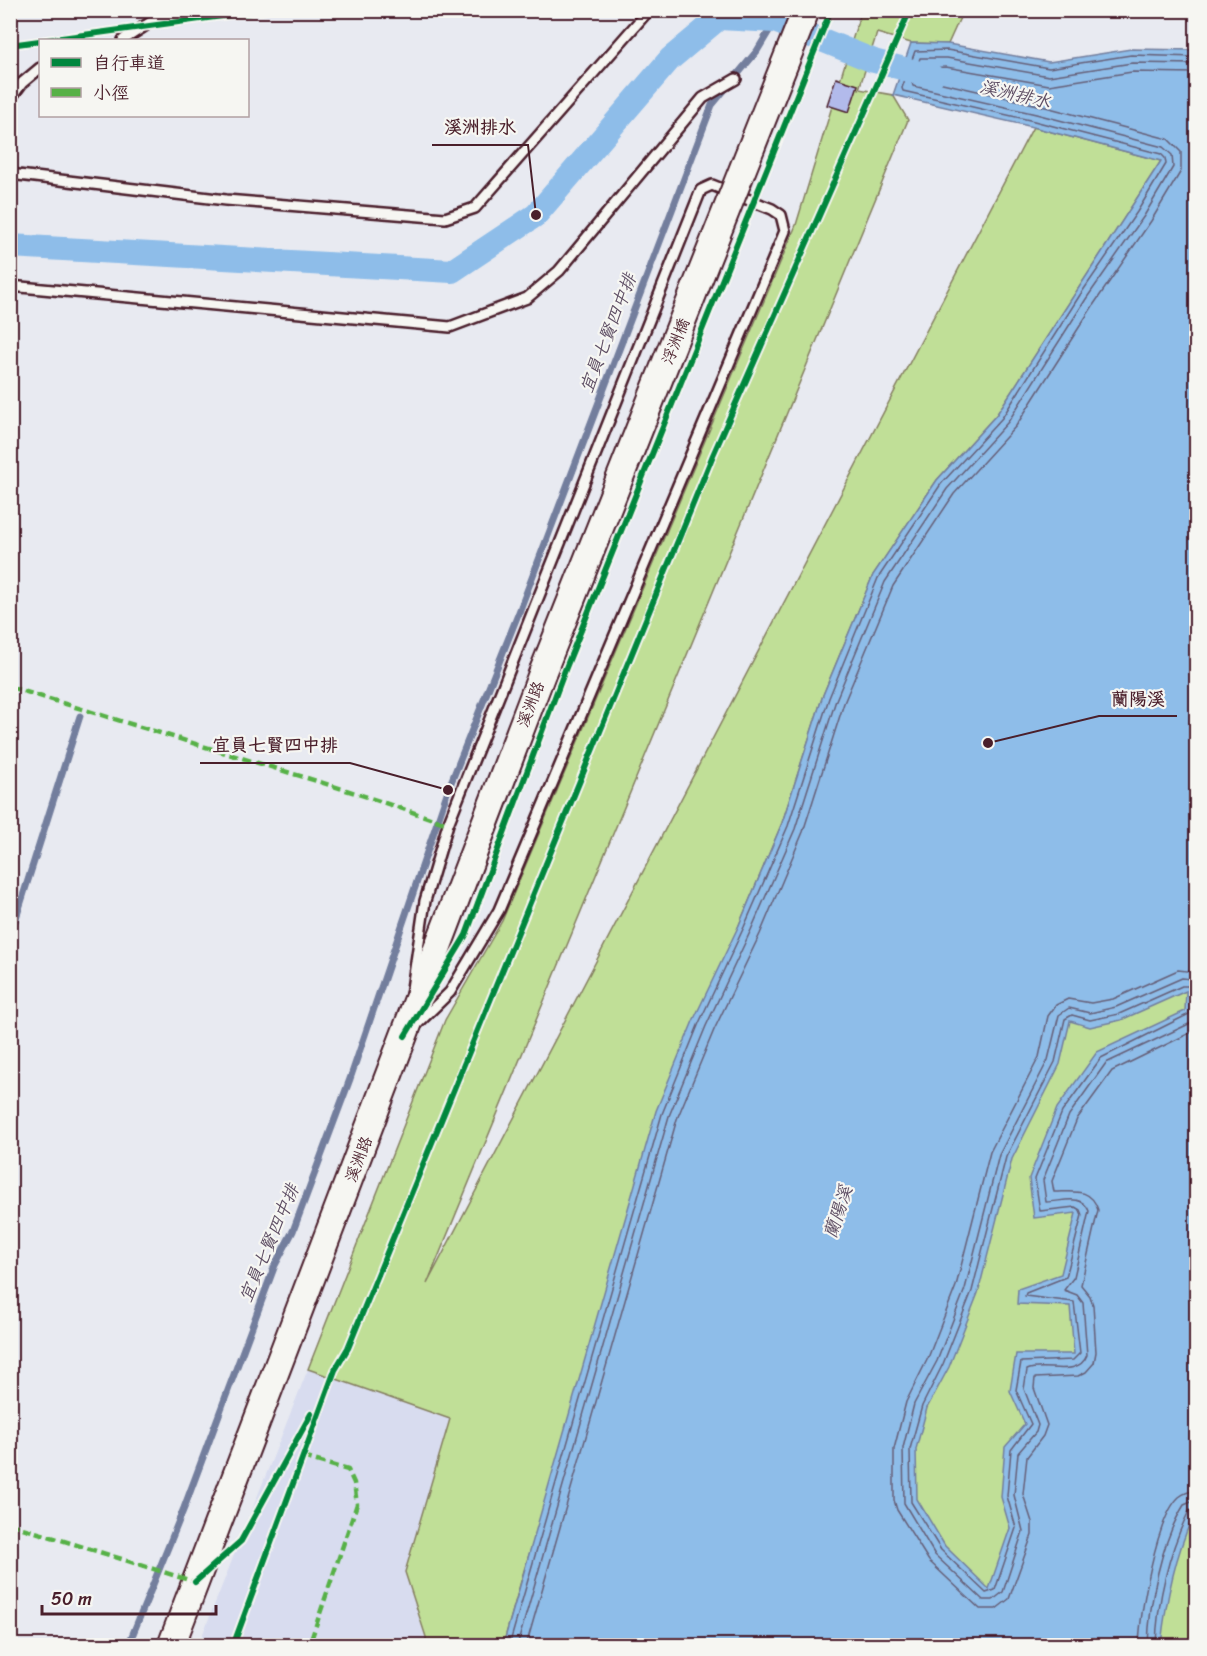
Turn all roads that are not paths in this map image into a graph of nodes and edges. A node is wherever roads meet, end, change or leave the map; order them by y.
1 (177, 10) edge
2 (650, 10) edge
3 (806, 10) edge
4 (124, 39) edge
5 (39, 69) edge
6 (736, 79) dead end
7 (10, 99) edge
8 (10, 174) edge
9 (10, 286) edge
10 (543, 671) joint
11 (405, 1036) junction
12 (171, 1646) edge

1 - 4 lane
2 - 8 lane
3 - 10 street, 浮洲橋, bridge
5 - 7 lane
6 - 9 lane
10 - 11 street, 溪洲路
11 - 11 lane
11 - 12 street, 溪洲路

